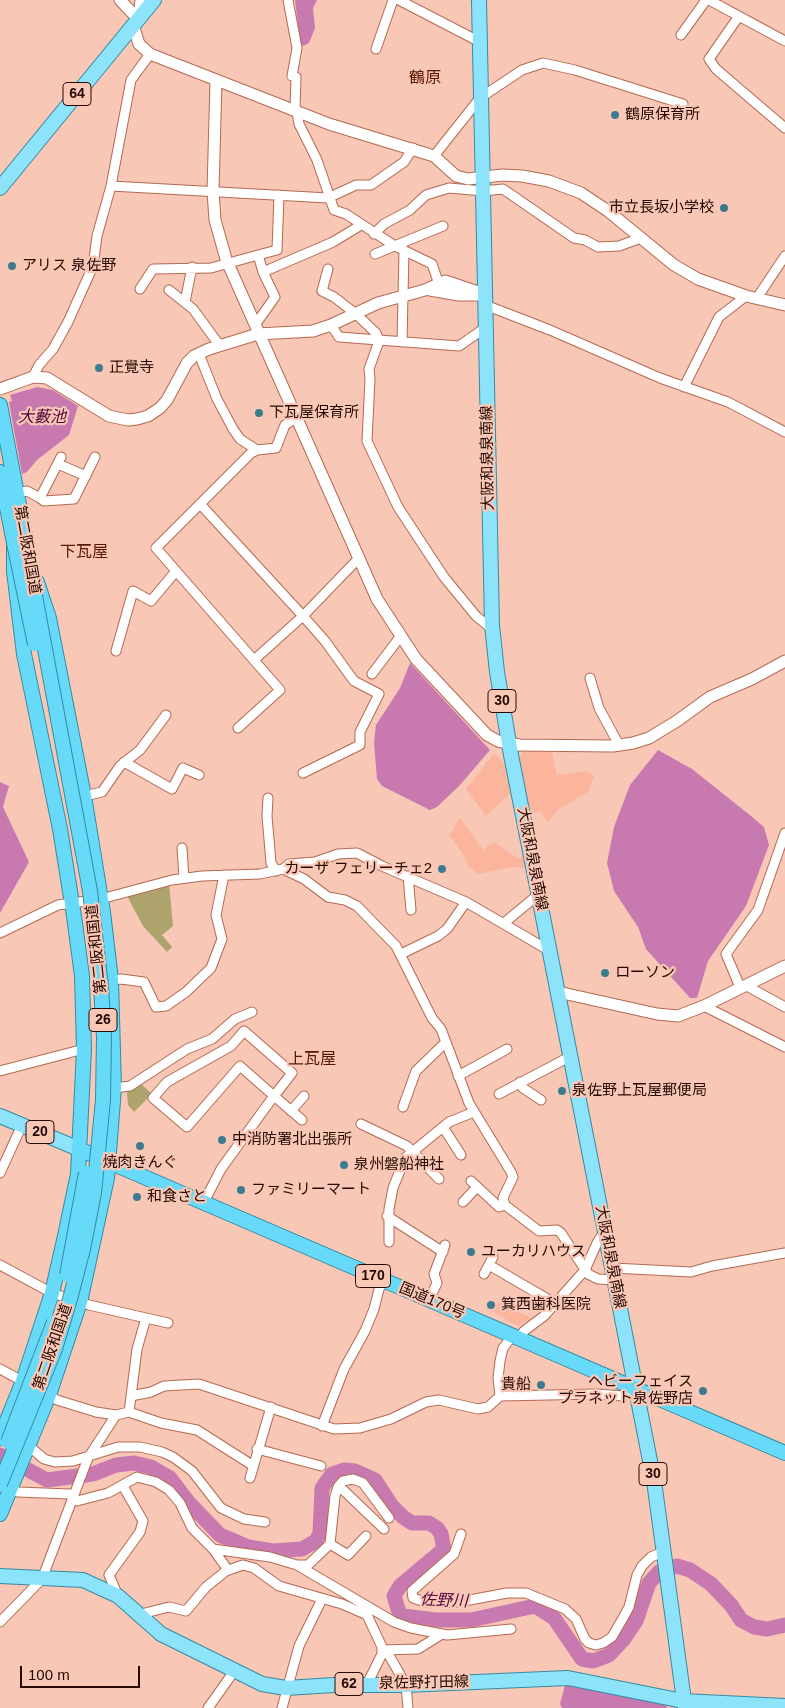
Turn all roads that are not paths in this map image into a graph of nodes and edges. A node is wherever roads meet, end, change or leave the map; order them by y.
1 (120, 0) edge
2 (140, 0) edge
3 (154, 0) edge
4 (288, 0) edge
5 (393, 0) edge
6 (399, 0) edge
7 (479, 0) edge
8 (707, 0) edge
9 (739, 16) junction
10 (136, 22) junction
11 (681, 35) dead end
12 (785, 41) edge
13 (480, 42) junction
14 (376, 50) dead end
15 (150, 54) junction
16 (216, 80) junction
17 (480, 98) junction
18 (684, 104) dead end
19 (296, 111) junction
20 (785, 128) edge
21 (413, 148) junction
22 (434, 156) junction
23 (482, 184) junction
24 (111, 186) junction
25 (0, 188) edge
26 (213, 191) junction
27 (279, 195) junction
28 (328, 198) junction
29 (361, 225) junction
30 (444, 226) dead end
31 (374, 234) junction
32 (641, 238) junction
33 (399, 248) junction
34 (375, 254) dead end
35 (258, 255) junction
36 (785, 256) edge
37 (228, 263) junction
38 (192, 267) junction
39 (328, 269) dead end
40 (264, 272) junction
41 (439, 284) junction
42 (140, 289) dead end
43 (169, 290) dead end
44 (426, 290) junction
45 (403, 296) junction
46 (752, 297) junction
47 (485, 300) junction
48 (185, 302) junction
49 (785, 305) edge
50 (356, 314) junction
51 (331, 326) junction
52 (485, 328) junction
53 (257, 329) junction
54 (380, 340) junction
55 (402, 342) junction
56 (220, 346) junction
57 (199, 354) junction
58 (33, 378) junction
59 (684, 387) junction
60 (0, 389) edge
61 (0, 406) edge
62 (296, 418) junction
63 (785, 432) edge
64 (257, 450) junction
65 (95, 457) dead end
66 (0, 472) edge
67 (86, 476) junction
68 (17, 493) junction
69 (40, 498) junction
70 (201, 505) junction
71 (20, 545) junction
72 (358, 558) junction
73 (176, 571) junction
74 (303, 616) junction
75 (492, 629) junction
76 (400, 637) junction
77 (116, 651) dead end
78 (254, 660) junction
79 (785, 661) edge
80 (372, 674) dead end
81 (590, 678) dead end
82 (166, 715) dead end
83 (238, 728) dead end
84 (509, 744) junction
85 (619, 745) junction
86 (124, 762) junction
87 (303, 773) dead end
88 (199, 775) dead end
89 (84, 796) junction
90 (268, 798) dead end
91 (785, 833) edge
92 (182, 848) dead end
93 (279, 870) junction
94 (224, 875) junction
95 (408, 876) junction
96 (184, 878) junction
97 (539, 894) junction
98 (101, 899) junction
99 (72, 902) junction
100 (466, 902) junction
101 (411, 910) dead end
102 (504, 923) junction
103 (0, 933) edge
104 (550, 951) junction
105 (401, 954) junction
106 (785, 966) edge
107 (111, 980) junction
108 (743, 986) junction
109 (558, 992) junction
110 (704, 1006) junction
111 (785, 1006) edge
112 (252, 1012) dead end
113 (446, 1042) junction
114 (785, 1048) edge
115 (84, 1049) junction
116 (507, 1049) dead end
117 (571, 1056) junction
118 (0, 1071) edge
119 (458, 1076) junction
120 (520, 1082) junction
121 (114, 1088) junction
122 (499, 1094) dead end
123 (274, 1096) junction
124 (304, 1096) dead end
125 (540, 1100) dead end
126 (403, 1107) dead end
127 (291, 1111) junction
128 (474, 1112) junction
129 (0, 1116) edge
130 (302, 1120) dead end
131 (361, 1124) dead end
132 (22, 1125) junction
133 (443, 1127) junction
134 (80, 1149) junction
135 (411, 1151) junction
136 (461, 1154) dead end
137 (108, 1161) junction
138 (0, 1173) edge
139 (439, 1179) dead end
140 (204, 1202) junction
141 (463, 1202) dead end
142 (505, 1205) junction
143 (387, 1216) junction
144 (605, 1231) junction
145 (389, 1242) dead end
146 (785, 1253) edge
147 (0, 1265) edge
148 (585, 1270) junction
149 (484, 1274) dead end
150 (614, 1274) junction
151 (384, 1281) junction
152 (52, 1293) junction
153 (429, 1300) junction
154 (80, 1302) junction
155 (556, 1304) junction
156 (146, 1318) junction
157 (168, 1323) dead end
158 (517, 1336) junction
159 (0, 1369) edge
160 (23, 1381) junction
161 (637, 1389) junction
162 (49, 1395) junction
163 (132, 1396) junction
164 (500, 1396) junction
165 (271, 1407) junction
166 (129, 1412) junction
167 (116, 1415) junction
168 (322, 1426) junction
169 (0, 1438) edge
170 (27, 1450) junction
171 (257, 1450) junction
172 (785, 1453) edge
173 (89, 1457) junction
174 (0, 1461) edge
175 (252, 1465) junction
176 (321, 1466) dead end
177 (250, 1478) dead end
178 (8, 1485) edge
179 (123, 1486) junction
180 (339, 1486) junction
181 (75, 1494) junction
182 (378, 1503) junction
183 (0, 1514) edge
184 (368, 1514) junction
185 (389, 1518) dead end
186 (265, 1522) dead end
187 (384, 1529) dead end
188 (461, 1534) dead end
189 (366, 1536) dead end
190 (330, 1544) junction
191 (213, 1549) junction
192 (665, 1555) junction
193 (297, 1565) junction
194 (228, 1570) junction
195 (0, 1576) edge
196 (42, 1579) junction
197 (118, 1596) junction
198 (322, 1599) junction
199 (369, 1612) junction
200 (141, 1614) junction
201 (0, 1622) edge
202 (511, 1629) dead end
203 (443, 1634) junction
204 (384, 1650) junction
205 (235, 1670) junction
206 (367, 1684) junction
207 (406, 1685) junction
208 (286, 1688) junction
209 (684, 1705) edge
210 (730, 1706) edge
211 (785, 1706) edge
212 (208, 1708) edge
213 (282, 1708) edge
214 (408, 1708) edge

1 - 10 street
2 - 10 street
3 - 10 main road, 64
4 - 19 street
5 - 14 street
6 - 13 street
7 - 13 main road, 大阪和泉泉南線 / 30
8 - 9 street
8 - 11 street
9 - 12 street
9 - 20 street
10 - 15 street
10 - 25 main road, 64
13 - 17 main road, 大阪和泉泉南線 / 30
15 - 16 street
15 - 24 street
16 - 19 street
16 - 26 street
17 - 18 street
17 - 22 street
17 - 23 main road, 大阪和泉泉南線 / 30
19 - 21 street
19 - 28 street
21 - 22 street
21 - 28 street
22 - 23 street
23 - 31 street
23 - 32 street
23 - 32 street
23 - 47 main road, 大阪和泉泉南線 / 30
24 - 26 street
24 - 58 street
26 - 27 street
26 - 37 street
27 - 28 street
27 - 35 street
28 - 29 street
29 - 31 street
29 - 40 street
30 - 33 street
31 - 33 street
32 - 46 street
33 - 34 street
33 - 41 street
33 - 45 street
35 - 37 street
35 - 40 street
36 - 46 street
37 - 38 street
37 - 53 street
38 - 42 street
38 - 48 street
39 - 50 street
40 - 53 street
41 - 44 street
41 - 47 street
43 - 48 street
44 - 45 street
44 - 47 street
45 - 50 street
45 - 55 street
46 - 49 street
46 - 59 street
47 - 52 main road, 大阪和泉泉南線 / 30
47 - 59 street
48 - 56 street
50 - 51 street
50 - 54 street
51 - 53 street
51 - 54 street
52 - 55 street
52 - 75 main road, 大阪和泉泉南線 / 30
53 - 56 street
53 - 62 street
54 - 55 street
54 - 75 street
56 - 57 street
57 - 58 street
57 - 64 street
58 - 60 street
59 - 63 street
61 - 68 highway, 第二阪和国道 / 26
62 - 64 street
62 - 72 street
64 - 70 street
65 - 67 street
66 - 71 highway, 第二阪和国道 / 26
67 - 69 street
67 - 69 street
68 - 69 street
68 - 71 highway, 第二阪和国道 / 26
70 - 73 street
70 - 74 street
71 - 89 highway, 26
71 - 99 highway, 26
71 - 174 highway, 第二阪和国道 / 26, bridge
71 - 178 highway, 第二阪和国道 / 26, bridge
72 - 74 street
72 - 76 street
73 - 77 street
73 - 78 street
74 - 78 street
74 - 87 street
75 - 84 main road, 大阪和泉泉南線 / 30
76 - 80 street
76 - 84 street
78 - 83 street
79 - 85 street
81 - 85 street
82 - 86 street
84 - 85 street
84 - 97 main road, 大阪和泉泉南線 / 30
86 - 88 street
86 - 89 street
89 - 98 highway, 26
90 - 93 street
91 - 108 street
92 - 96 street
93 - 94 street
93 - 95 street
93 - 105 street
94 - 96 street
94 - 107 street
95 - 100 street
95 - 101 street
96 - 98 street
97 - 102 street
97 - 104 main road, 大阪和泉泉南線 / 30
98 - 99 street
98 - 107 highway, 26
99 - 103 street
99 - 115 highway, 26
100 - 102 street
100 - 105 street
102 - 104 street
104 - 109 main road, 大阪和泉泉南線 / 30
105 - 113 street
106 - 108 street
107 - 121 highway, 26
108 - 110 street
108 - 111 street
109 - 110 street
109 - 117 main road, 大阪和泉泉南線 / 30
110 - 114 street
112 - 121 street
113 - 119 street
113 - 126 street
115 - 118 street
115 - 134 highway, 26
116 - 119 street
117 - 120 street
117 - 144 main road, 大阪和泉泉南線 / 30
119 - 128 street
120 - 122 street
120 - 125 street
121 - 137 highway, 26
123 - 123 street
123 - 127 street
123 - 140 street
124 - 127 street
127 - 130 street
128 - 133 street
128 - 142 street
129 - 132 main road, 20
131 - 135 street
132 - 134 main road, 20
132 - 138 street
133 - 135 street
133 - 136 street
134 - 137 highway, 国道170号 / 170
134 - 152 highway, 26
135 - 139 street
135 - 143 street
137 - 140 highway, 国道170号 / 170
137 - 154 highway, 26
140 - 151 highway, 国道170号 / 170
141 - 142 street
142 - 148 street
143 - 145 street
143 - 153 street
144 - 148 street
144 - 150 main road, 大阪和泉泉南線 / 30
146 - 150 street
147 - 152 street
148 - 150 street
148 - 155 street
149 - 155 street
150 - 161 main road, 大阪和泉泉南線 / 30
151 - 153 highway, 国道170号 / 170
151 - 168 street
152 - 154 street
152 - 160 highway, 26
153 - 158 highway, 国道170号 / 170
154 - 156 street
154 - 162 highway, 26
155 - 158 street
156 - 157 street
156 - 163 street
158 - 161 highway, 国道170号 / 170
158 - 164 street
159 - 160 street
160 - 162 street
160 - 169 highway, 26
161 - 164 street
161 - 172 highway, 国道170号 / 170
161 - 192 main road, 大阪和泉泉南線 / 30
162 - 167 street
162 - 170 highway, 26
163 - 165 street
163 - 166 street
164 - 168 street
165 - 168 street
165 - 171 street
166 - 167 street
166 - 175 street
167 - 173 street
170 - 173 street
170 - 178 highway, 26
171 - 175 street
171 - 176 street
173 - 181 street
173 - 186 street
175 - 177 street
178 - 181 street
178 - 183 highway, 26
179 - 181 street
179 - 191 street
179 - 197 street
180 - 182 street
180 - 184 street
180 - 190 street
181 - 196 street
182 - 184 street
182 - 185 street
184 - 187 street
188 - 192 street
189 - 190 street
190 - 193 street
191 - 193 street
191 - 194 street
192 - 209 main road, 大阪和泉泉南線 / 30
193 - 199 street
194 - 198 street
194 - 200 street
195 - 196 main road, 泉佐野打田線 / 62
196 - 197 main road, 泉佐野打田線 / 62
196 - 201 street
197 - 200 main road, 泉佐野打田線 / 62
198 - 199 street
198 - 208 street
199 - 203 street
199 - 204 street
200 - 205 main road, 泉佐野打田線 / 62
202 - 203 street
203 - 204 street
204 - 206 street
204 - 207 street
205 - 208 main road, 泉佐野打田線 / 62
205 - 212 street
206 - 207 main road, 泉佐野打田線 / 62
206 - 208 main road, 泉佐野打田線 / 62
207 - 209 main road, 泉佐野打田線 / 62
207 - 214 street
208 - 213 street
209 - 210 main road, 泉佐野打田線 / 62
210 - 211 main road, 泉佐野打田線 / 62

